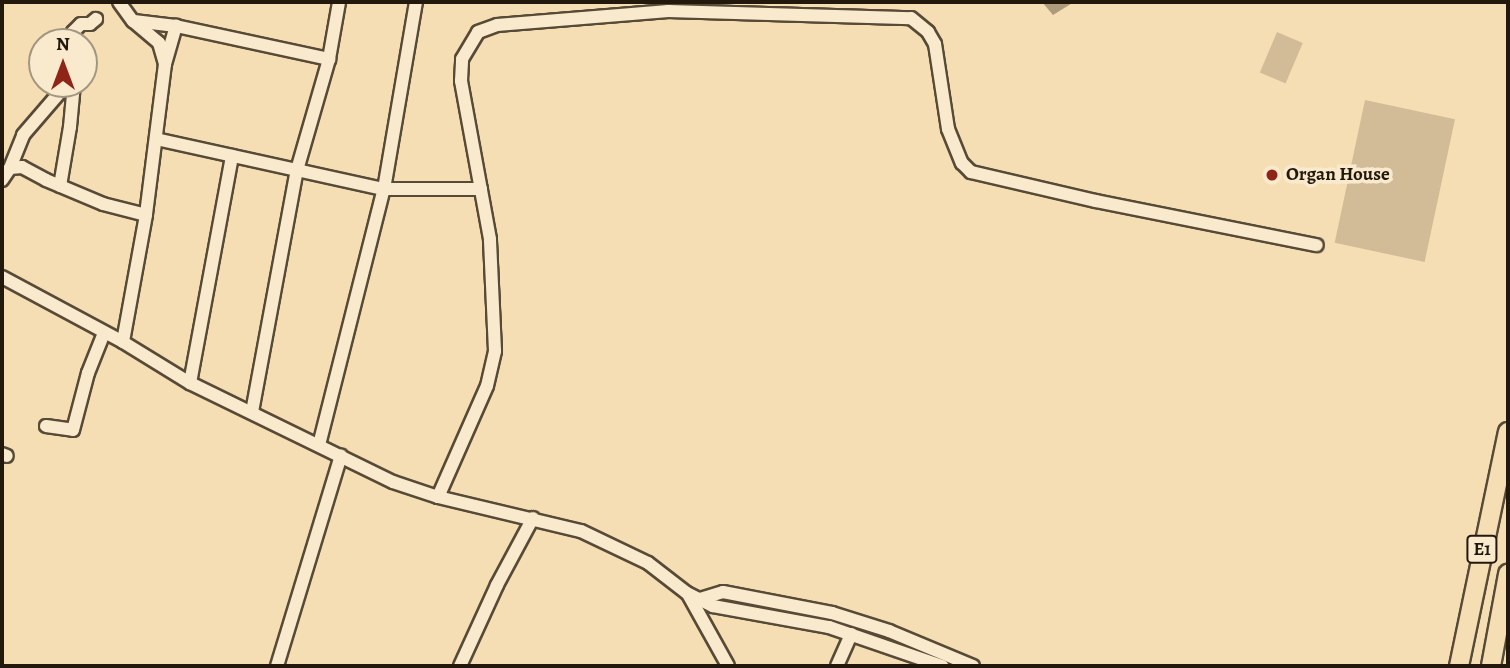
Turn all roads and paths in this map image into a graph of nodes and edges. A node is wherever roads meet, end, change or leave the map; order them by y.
1 (119, 2) edge
2 (339, 2) edge
3 (416, 2) edge
4 (96, 19) dead end
5 (133, 20) junction
6 (176, 26) junction
7 (76, 28) edge
8 (329, 59) junction
9 (165, 64) junction
10 (55, 98) edge
11 (73, 98) edge
12 (156, 139) junction
13 (232, 156) junction
14 (10, 168) junction
15 (297, 170) junction
16 (2, 180) edge
17 (60, 186) junction
18 (384, 189) junction
19 (481, 189) junction
20 (146, 215) junction
21 (1318, 245) dead end
22 (2, 277) edge
23 (104, 333) junction
24 (123, 342) junction
25 (190, 383) junction
26 (252, 412) junction
27 (46, 426) dead end
28 (1508, 432) edge
29 (319, 445) junction
30 (341, 456) junction
31 (438, 497) junction
32 (534, 518) junction
33 (1508, 574) edge
34 (687, 593) junction
35 (700, 599) junction
36 (1503, 625) edge
37 (851, 634) junction
38 (277, 666) edge
39 (460, 666) edge
40 (728, 666) edge
41 (837, 666) edge
42 (942, 666) edge
43 (973, 666) edge
44 (1460, 666) edge
45 (1492, 666) edge

1 - 5 street
2 - 8 street
3 - 18 street
4 - 7 street
5 - 6 street
5 - 9 street
6 - 8 street
6 - 9 street
8 - 15 street
9 - 12 street
10 - 14 street
11 - 17 street
12 - 13 street
12 - 20 street
13 - 15 street
13 - 25 street
14 - 16 street
14 - 17 street
15 - 18 street
15 - 26 street
17 - 20 street
18 - 19 street
18 - 29 street
19 - 21 street
19 - 31 street
20 - 24 street
22 - 23 street
23 - 24 street
23 - 27 street
24 - 25 street
25 - 26 street
26 - 29 street
28 - 44 highway, E1
29 - 30 street
30 - 31 street
30 - 38 street
31 - 32 street
32 - 34 street
32 - 39 street
33 - 36 highway, E1
34 - 35 street
34 - 40 street
35 - 37 street
35 - 43 street
36 - 45 highway, E1
37 - 41 street
37 - 42 street

